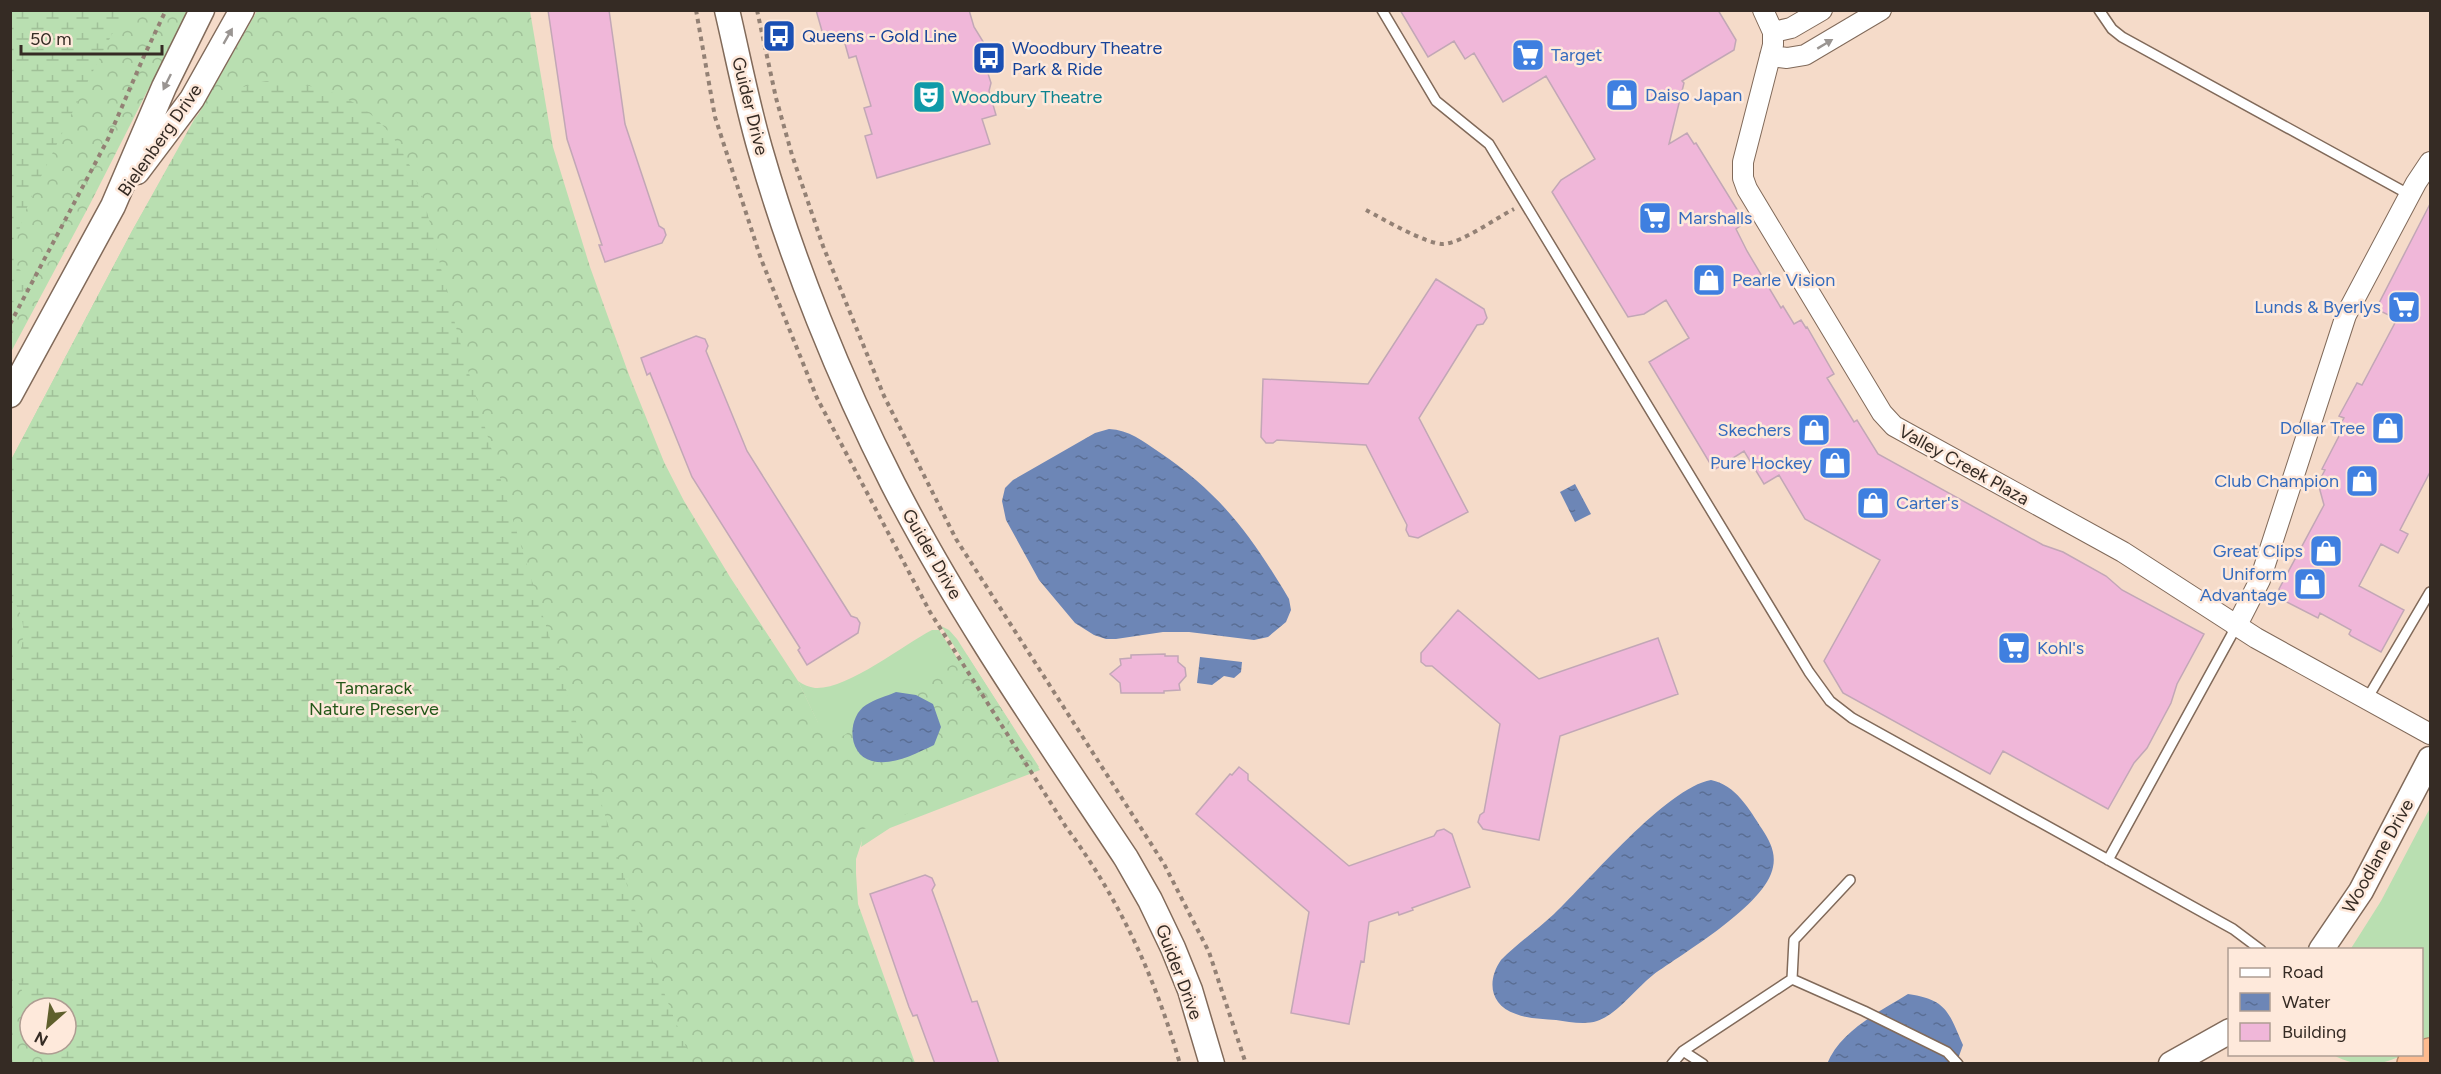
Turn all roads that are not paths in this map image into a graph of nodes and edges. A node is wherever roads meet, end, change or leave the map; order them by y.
1 (202, 10) edge
2 (242, 10) edge
3 (727, 10) edge
4 (1382, 10) edge
5 (1763, 10) edge
6 (1822, 10) edge
7 (1881, 10) edge
8 (2099, 10) edge
9 (1773, 32) junction
10 (1770, 56) junction
11 (2430, 162) edge
12 (2410, 195) junction
13 (113, 206) junction
14 (10, 395) edge
15 (2430, 592) edge
16 (2236, 627) junction
17 (2367, 699) junction
18 (2430, 734) edge
19 (2430, 759) edge
20 (2108, 860) junction
21 (1850, 880) dead end
22 (2259, 948) edge
23 (2321, 948) edge
24 (1792, 979) junction
25 (2228, 1032) edge
26 (1683, 1051) junction
27 (2430, 1056) edge
28 (1212, 1064) edge
29 (1672, 1064) edge
30 (1703, 1064) edge
31 (1958, 1064) edge
32 (2171, 1064) edge
33 (2414, 1064) edge

1 -> 13 street, Bielenberg Drive
13 -> 2 street, Bielenberg Drive
3 - 28 street, Guider Drive
4 - 20 lane
5 - 9 street
6 - 9 street
10 -> 7 street
8 - 12 lane
9 - 10 street, Valley Creek Plaza
10 - 16 street, Valley Creek Plaza
11 - 12 street
12 - 16 street
13 - 14 street, Bielenberg Drive
15 - 17 lane
16 - 17 street, Valley Creek Plaza
16 - 20 lane
17 - 18 street, Valley Creek Plaza
19 - 23 street, Woodlane Drive
20 - 22 lane
21 - 24 lane
24 - 26 lane
24 - 31 lane
25 - 32 street
26 - 29 lane
26 - 30 lane
27 - 33 highway

